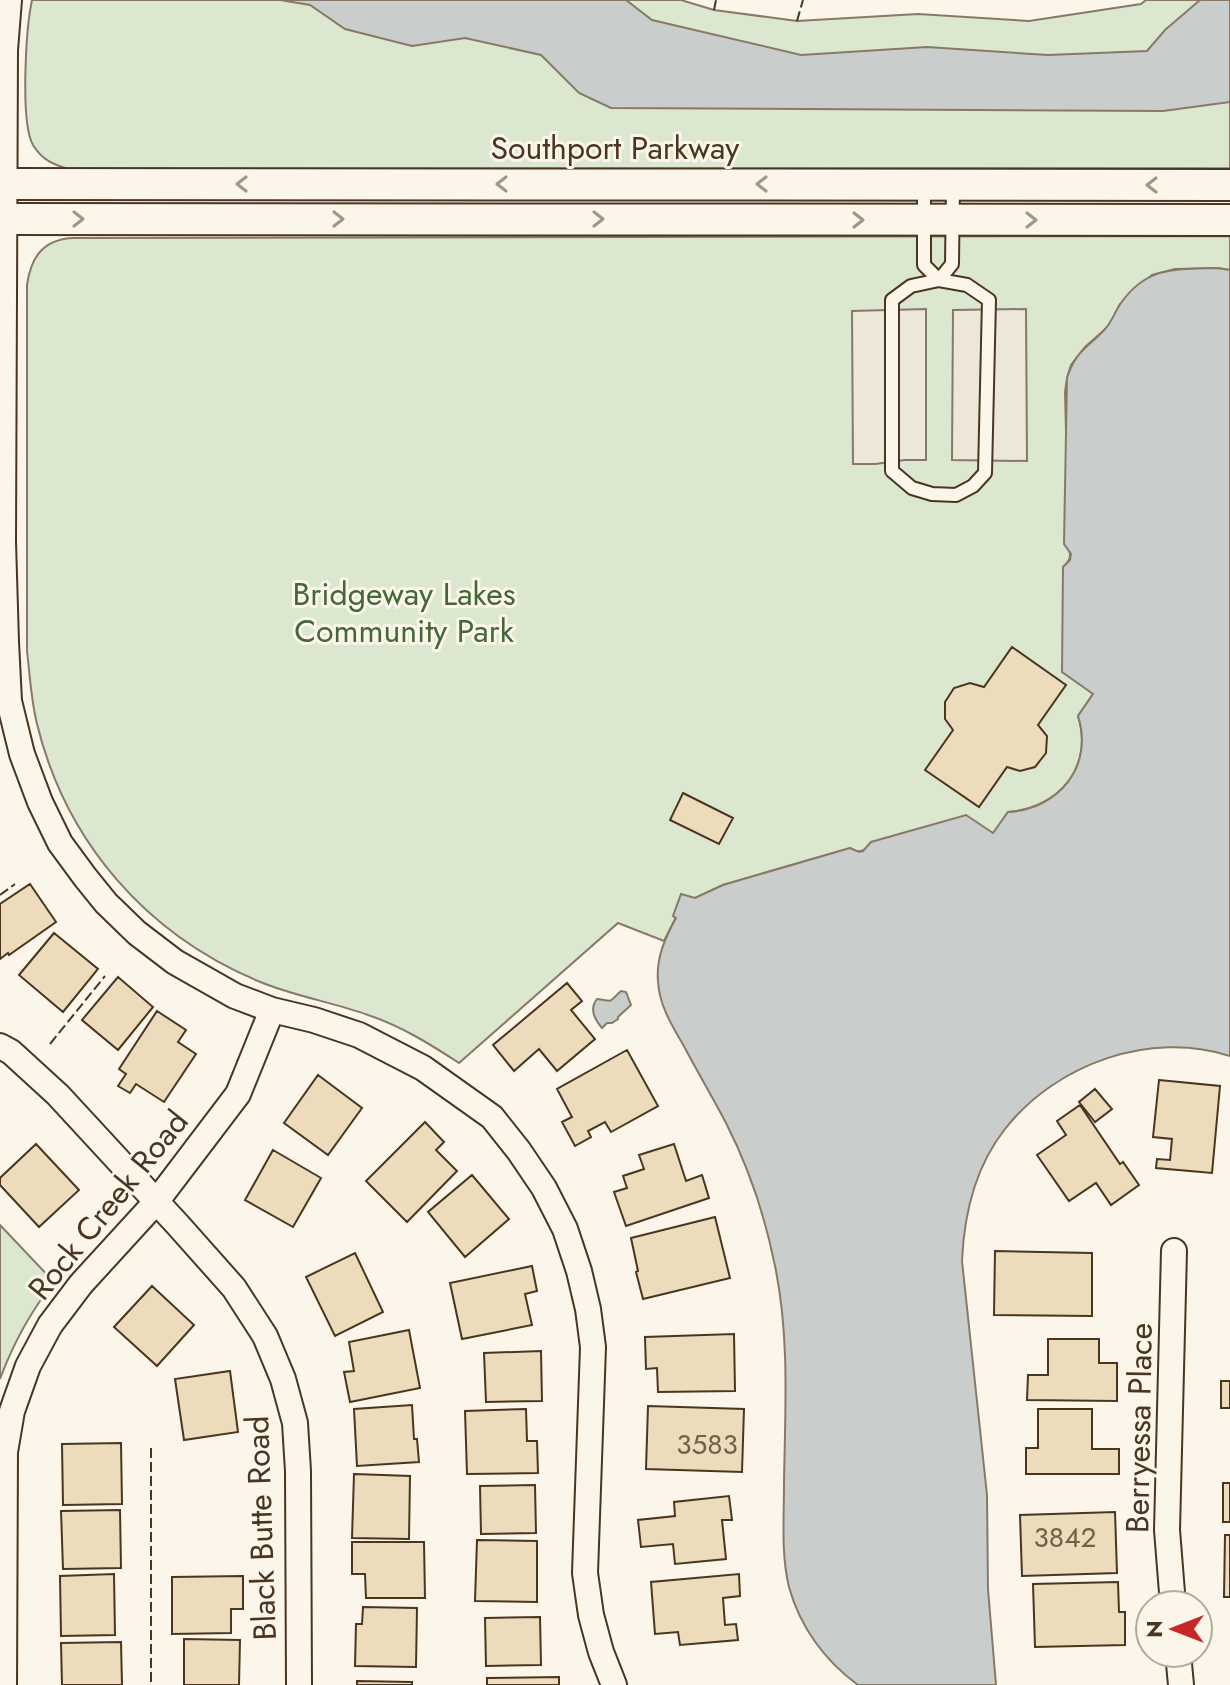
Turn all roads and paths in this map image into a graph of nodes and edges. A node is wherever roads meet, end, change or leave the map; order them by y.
1 (9, 0) edge
2 (3, 184) edge
3 (939, 184) junction
4 (1230, 185) edge
5 (3, 219) edge
6 (939, 220) junction
7 (1230, 220) edge
8 (939, 280) junction
9 (2, 542) edge
10 (272, 1010) junction
11 (0, 1046) edge
12 (156, 1202) junction
13 (1174, 1251) dead end
14 (1172, 1589) edge
15 (4, 1685) edge
16 (299, 1685) edge
17 (614, 1685) edge

1 - 2 street
3 -> 2 street, Southport Parkway
2 - 5 street
4 -> 3 street, Southport Parkway
3 - 6 lane
3 - 6 lane
5 -> 6 street
5 - 9 street
6 -> 7 street
6 - 8 lane
6 - 8 lane
8 - 8 lane
9 - 10 street
10 - 12 street, Rock Creek Road
10 - 17 street
11 - 12 street, Black Butte Road
12 - 15 street, Rock Creek Road
12 - 16 street, Black Butte Road
13 - 14 street, Berryessa Place

